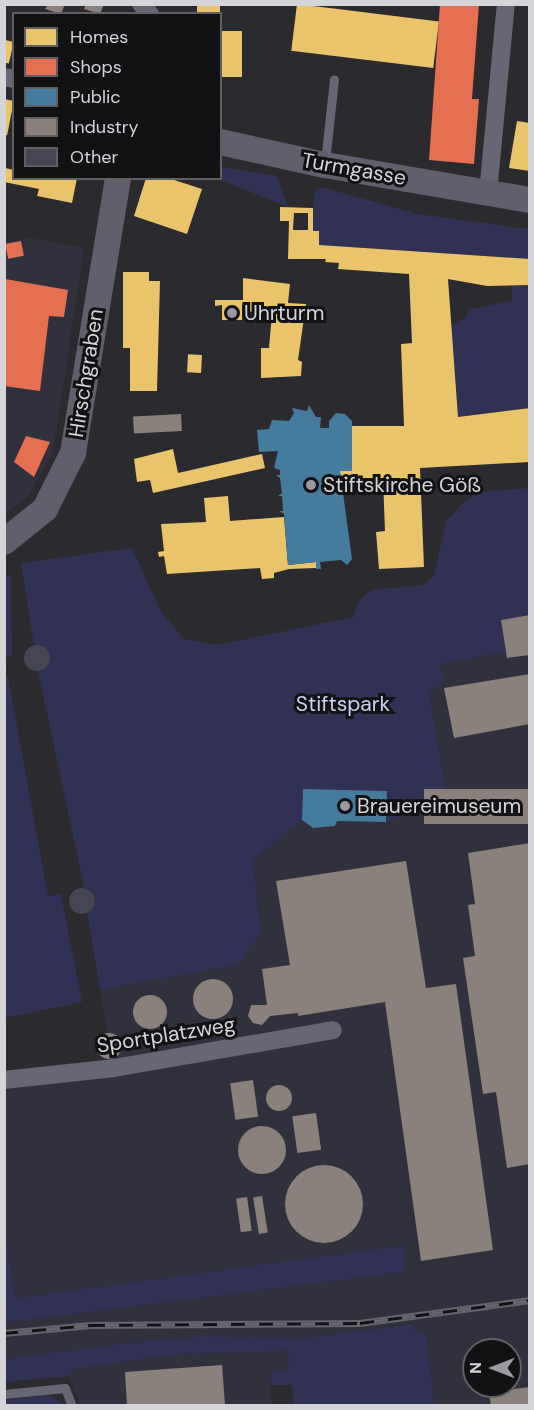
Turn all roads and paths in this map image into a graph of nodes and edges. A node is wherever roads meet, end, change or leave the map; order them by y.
1 (506, 4) edge
2 (334, 79) dead end
3 (222, 142) edge
4 (325, 165) junction
5 (118, 180) edge
6 (488, 193) junction
7 (530, 200) edge
8 (4, 542) edge
9 (333, 1030) dead end
10 (4, 1080) edge
11 (4, 1394) edge
12 (72, 1406) edge

1 - 6 street
2 - 4 lane
3 - 4 main road, Turmgasse
4 - 6 main road, Turmgasse
5 - 8 main road, Hirschgraben
6 - 7 main road, Turmgasse
9 - 10 street, Sportplatzweg
11 - 12 lane

